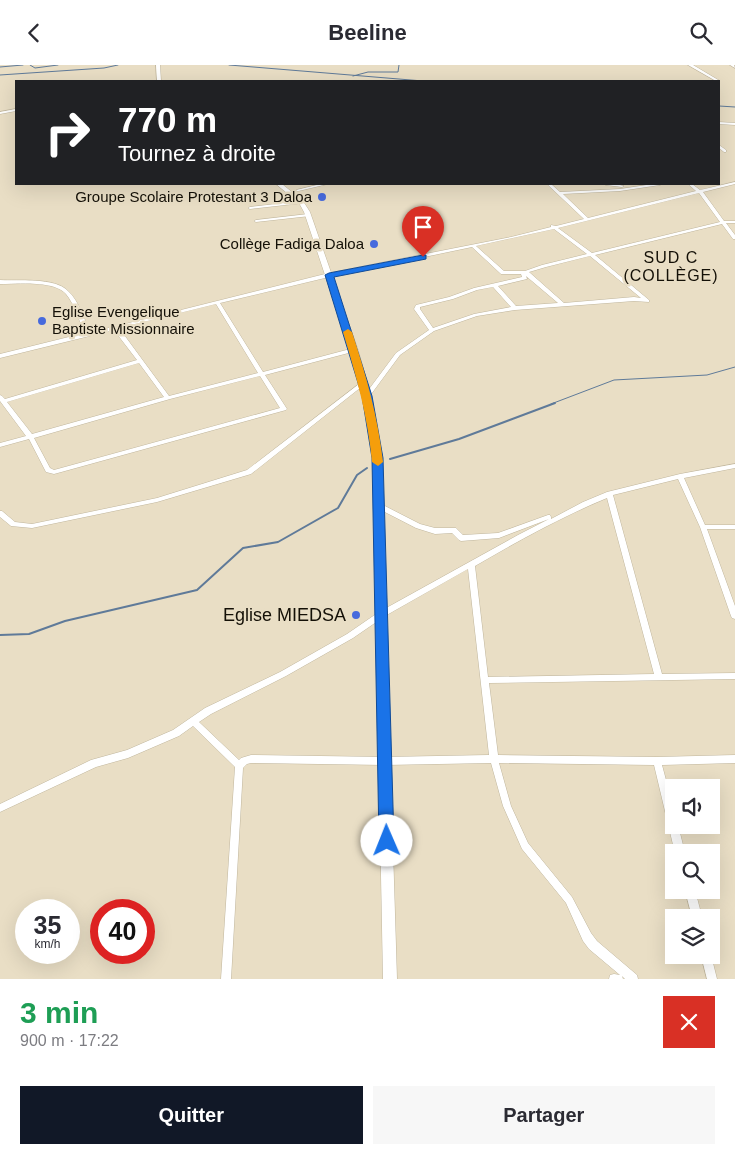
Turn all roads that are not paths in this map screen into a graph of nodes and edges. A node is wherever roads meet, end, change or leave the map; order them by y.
1 (158, 65) edge
2 (690, 65) edge
3 (159, 80) edge
4 (716, 80) edge
5 (15, 110) edge
6 (0, 113) edge
7 (720, 123) edge
8 (735, 124) edge
9 (735, 183) edge
10 (280, 185) edge
11 (322, 185) edge
12 (550, 185) edge
13 (613, 185) edge
14 (654, 185) edge
15 (691, 185) edge
16 (634, 188) junction
17 (290, 192) junction
18 (700, 192) junction
19 (559, 193) junction
20 (301, 202) junction
21 (250, 208) dead end
22 (308, 215) junction
23 (586, 218) junction
24 (256, 221) dead end
25 (724, 222) junction
26 (735, 222) edge
27 (553, 226) junction
28 (735, 238) edge
29 (473, 246) junction
30 (592, 255) junction
31 (525, 272) junction
32 (329, 275) junction
33 (0, 282) edge
34 (494, 285) junction
35 (217, 302) junction
36 (562, 304) junction
37 (515, 307) junction
38 (114, 327) junction
39 (432, 330) junction
40 (88, 333) junction
41 (354, 350) junction
42 (0, 356) edge
43 (140, 361) junction
44 (263, 374) junction
45 (363, 383) junction
46 (367, 396) junction
47 (168, 398) junction
48 (2, 399) edge
49 (30, 436) junction
50 (0, 445) edge
51 (735, 466) edge
52 (680, 476) junction
53 (609, 494) junction
54 (379, 506) junction
55 (579, 507) junction
56 (0, 513) edge
57 (703, 527) junction
58 (735, 527) edge
59 (471, 564) junction
60 (734, 613) edge
61 (382, 614) junction
62 (735, 676) edge
63 (660, 677) junction
64 (484, 680) junction
65 (194, 722) junction
66 (494, 759) junction
67 (735, 759) edge
68 (385, 761) junction
69 (657, 761) junction
70 (239, 766) junction
71 (0, 808) edge
72 (678, 844) edge
73 (708, 964) edge
74 (226, 979) edge
75 (390, 979) edge
76 (614, 979) edge
77 (618, 979) edge
78 (633, 979) edge
79 (712, 979) edge

1 - 3 street
2 - 4 street
5 - 6 street
7 - 8 street
9 - 18 street
10 - 17 street
11 - 17 street
12 - 19 street
13 - 16 street
14 - 16 street
15 - 18 street
16 - 19 street
17 - 20 street
18 - 23 street
18 - 25 street
19 - 23 street
20 - 21 street
20 - 22 street
22 - 24 street
22 - 32 street
23 - 27 street
25 - 26 street
25 - 28 street
25 - 30 street
27 - 29 street
27 - 30 street
29 - 31 street
29 - 32 street
30 - 31 street
30 - 36 street
31 - 34 street
31 - 36 street
32 - 35 street
32 - 41 street
33 - 40 street
34 - 37 street
34 - 39 street
35 - 38 street
35 - 44 street
36 - 37 street
37 - 39 street
38 - 40 street
38 - 43 street
39 - 46 street
40 - 42 street
41 - 44 street
41 - 45 street
43 - 47 street
43 - 48 street
44 - 47 street
44 - 49 street
45 - 46 street
45 - 56 street
46 - 54 street
47 - 49 street
48 - 49 street
49 - 50 street
51 - 52 street
52 - 53 street
52 - 57 street
53 - 55 street
53 - 63 street
54 - 55 street
54 - 61 street
55 - 59 street
57 - 58 street
57 - 60 street
59 - 61 street
59 - 64 street
61 - 65 street
61 - 68 street
62 - 63 street
63 - 64 street
64 - 66 street
65 - 70 street
65 - 71 street
66 - 68 street
66 - 69 street
66 - 78 street
67 - 69 street
68 - 70 street
68 - 75 street
69 - 72 street
70 - 74 street
73 - 79 street
76 - 77 street

